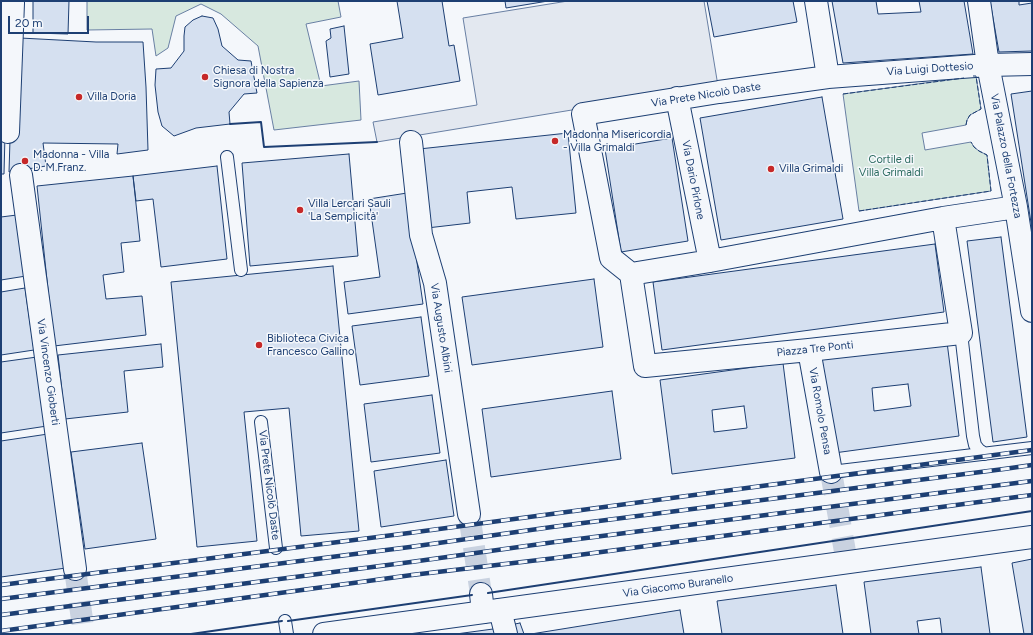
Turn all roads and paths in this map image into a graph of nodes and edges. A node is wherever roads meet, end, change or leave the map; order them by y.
1 (11, 1) edge
2 (816, 1) edge
3 (979, 1) edge
4 (1032, 64) edge
5 (988, 65) junction
6 (828, 77) junction
7 (678, 98) junction
8 (8, 132) dead end
9 (411, 142) dead end
10 (227, 157) dead end
11 (21, 175) dead end
12 (1016, 207) junction
13 (943, 218) junction
14 (710, 261) junction
15 (241, 270) dead end
16 (631, 274) junction
17 (1032, 311) edge
18 (961, 333) junction
19 (809, 350) junction
20 (261, 422) dead end
21 (1032, 448) edge
22 (985, 454) junction
23 (830, 472) joint
24 (469, 514) tunnel mouth
25 (1032, 537) edge
26 (276, 548) dead end
27 (75, 569) tunnel mouth
28 (488, 605) junction
29 (285, 621) dead end
30 (287, 634) edge
31 (324, 634) edge
32 (506, 634) edge

1 - 8 street
2 - 6 street
3 - 5 street, Via Palazzo della Fortezza
4 - 5 street, Via Luigi Dottesio
5 - 6 street, Via Luigi Dottesio
5 - 12 street, Via Palazzo della Fortezza
6 - 7 street, Via Prete Nicolò Daste
7 - 14 street, Via Dario Pirlone
7 - 16 street, Via Prete Nicolò Daste
9 - 24 street, Via Augusto Albini
10 - 15 lane
11 - 27 street, Via Vincenzo Gioberti
12 - 13 street
12 - 17 street, Via Palazzo della Fortezza
13 - 14 street
13 - 18 street
14 - 16 street
16 - 19 street, Piazza Tre Ponti
18 - 19 street, Piazza Tre Ponti
18 - 22 lane
19 - 23 street, Via Romolo Pensa
20 - 26 lane, Via Prete Nicolò Daste
21 - 22 lane
22 - 23 lane
25 - 28 street, Via Giacomo Buranello
28 - 31 street, Via Giacomo Buranello
28 - 32 street
29 - 30 lane

